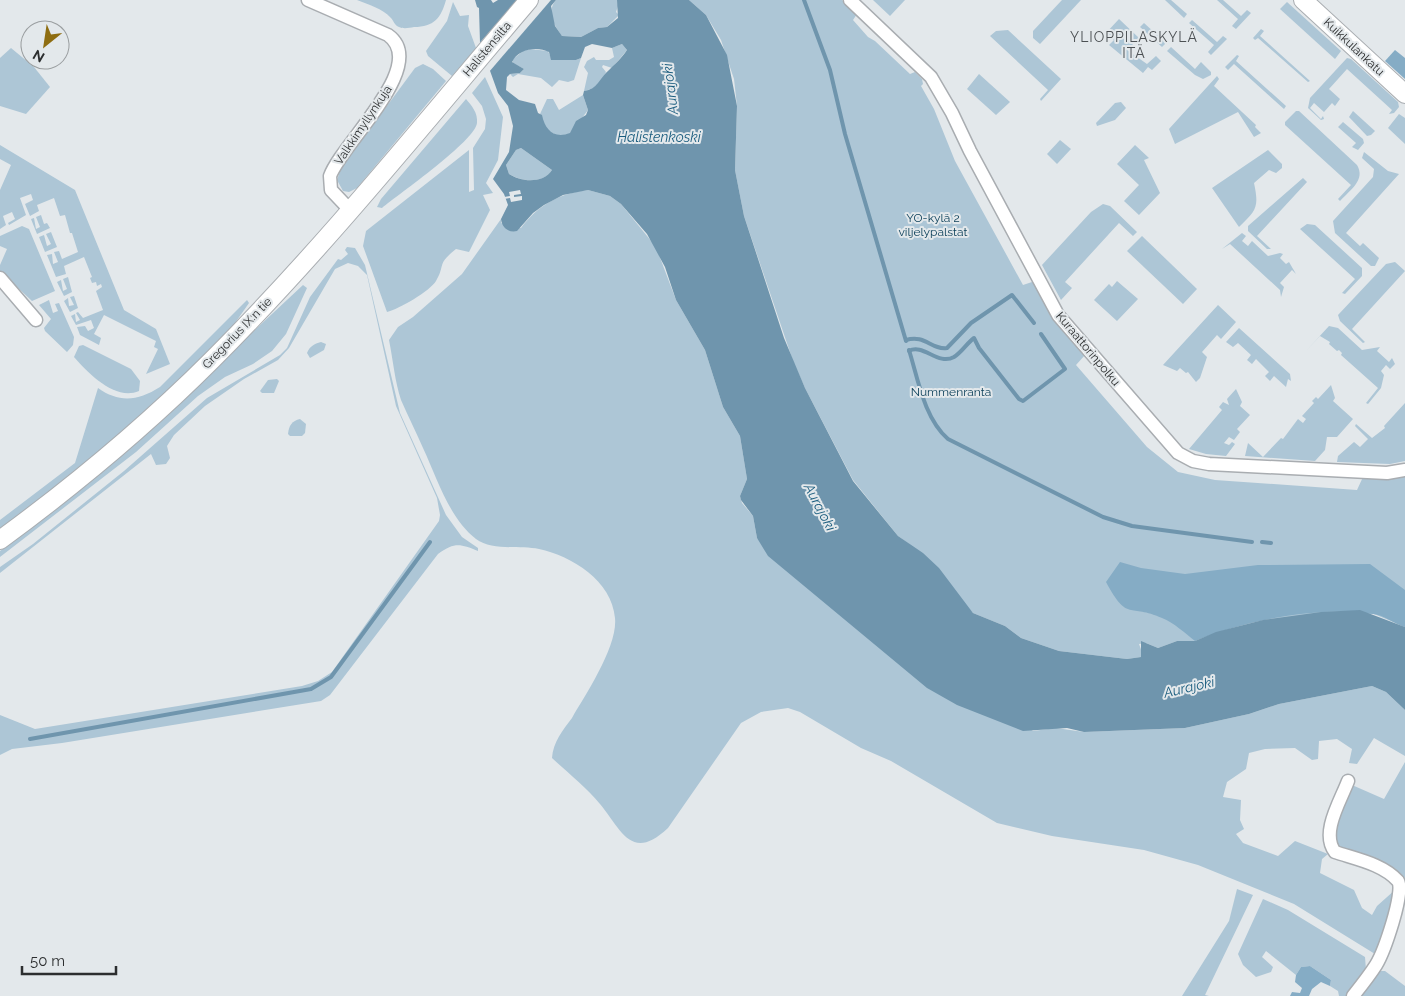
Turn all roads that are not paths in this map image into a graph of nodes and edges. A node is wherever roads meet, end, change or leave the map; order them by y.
1 (308, 0) edge
2 (529, 0) edge
3 (850, 0) edge
4 (1303, 0) edge
5 (1405, 94) edge
6 (446, 98) joint
7 (350, 210) junction
8 (0, 278) edge
9 (36, 320) dead end
10 (1405, 470) edge
11 (0, 540) edge
12 (1348, 781) dead end
13 (1353, 996) edge

1 - 7 street, Valkkimyllynkuja
2 - 6 street, Halistensilta
3 - 10 street, Kuraattorinpolku
4 - 5 street, Kuikkulankatu
6 - 7 street, Gregorius IX:n tie
7 - 11 street, Gregorius IX:n tie
8 - 9 street
12 - 13 street

